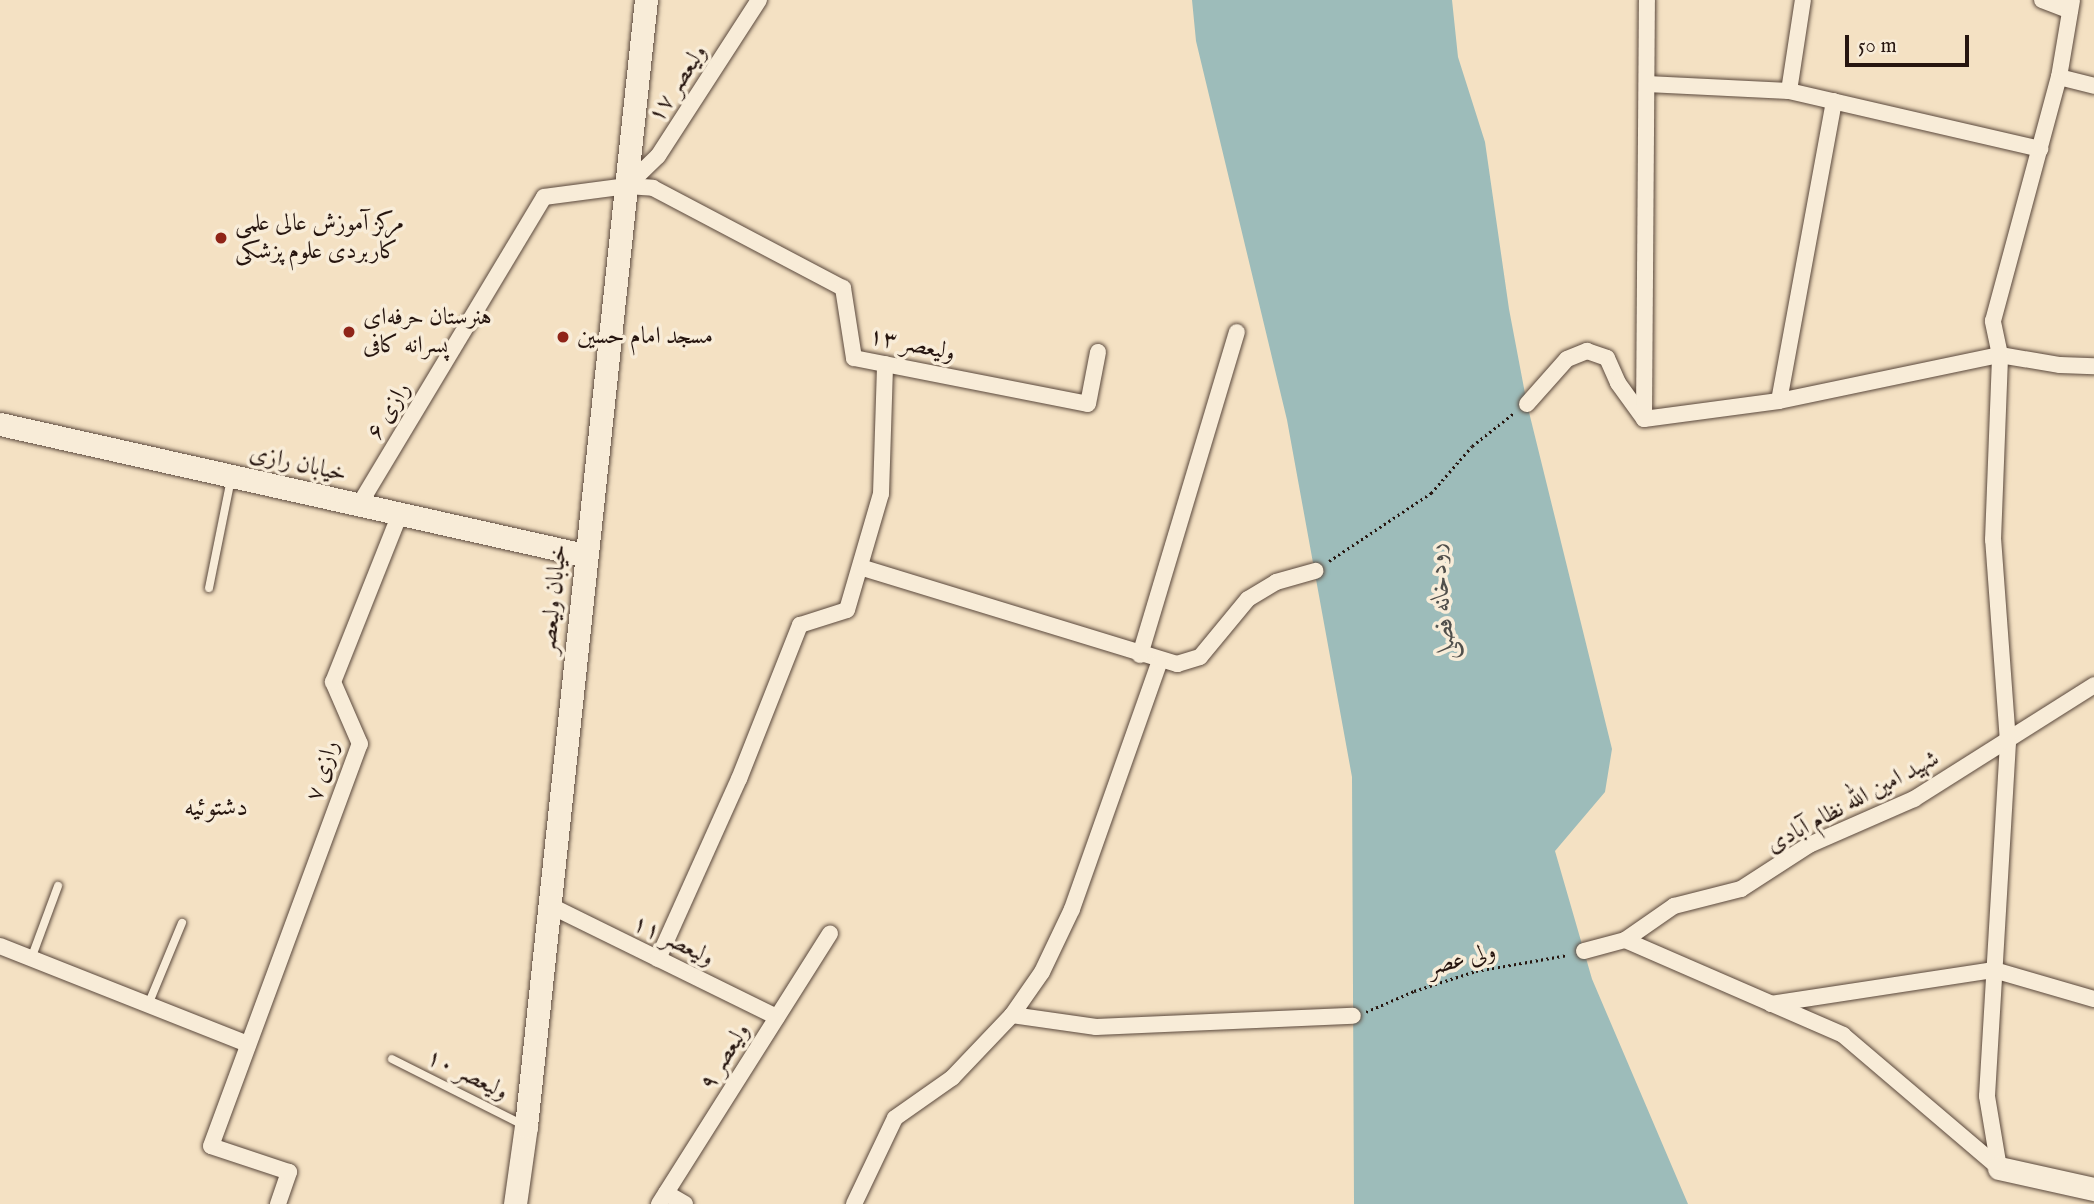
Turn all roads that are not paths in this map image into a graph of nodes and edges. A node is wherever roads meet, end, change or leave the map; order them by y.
1 (646, 0) edge
2 (759, 0) edge
3 (1647, 0) edge
4 (1803, 0) edge
5 (2042, 0) edge
6 (2071, 6) edge
7 (2059, 77) junction
8 (1647, 84) junction
9 (2094, 86) edge
10 (1789, 91) junction
11 (1834, 101) junction
12 (2040, 149) junction
13 (627, 186) junction
14 (1237, 332) dead end
15 (1098, 352) dead end
16 (2000, 355) junction
17 (885, 364) junction
18 (2094, 366) edge
19 (1779, 401) junction
20 (1527, 404) road end
21 (1644, 418) junction
22 (0, 424) edge
23 (232, 476) junction
24 (359, 505) junction
25 (400, 514) junction
26 (584, 555) junction
27 (860, 567) junction
28 (1315, 571) road end
29 (209, 588) dead end
30 (1140, 655) junction
31 (1160, 661) junction
32 (2094, 685) edge
33 (2008, 742) junction
34 (58, 886) dead end
35 (549, 905) junction
36 (182, 923) dead end
37 (830, 934) dead end
38 (1625, 940) junction
39 (0, 946) edge
40 (1584, 951) road end
41 (32, 959) junction
42 (658, 959) junction
43 (1994, 970) junction
44 (2094, 999) edge
45 (1771, 1004) junction
46 (148, 1005) junction
47 (1012, 1015) junction
48 (1353, 1016) road end
49 (777, 1017) junction
50 (248, 1044) junction
51 (392, 1059) dead end
52 (526, 1126) junction
53 (1999, 1168) junction
54 (2094, 1189) edge
55 (663, 1198) edge
56 (278, 1204) edge
57 (515, 1204) edge
58 (685, 1204) edge
59 (854, 1204) edge

1 - 13 main road, خیابان ولیعصر
2 - 13 street, ولیعصر ۱۷
3 - 8 street
4 - 10 street
5 - 6 street
6 - 7 street
7 - 9 street
7 - 12 street
8 - 10 street
8 - 21 street
10 - 11 street
11 - 12 street
11 - 19 street
12 - 16 street
13 - 17 street, ولیعصر ۱۳
13 - 24 street, رازی ۶
13 - 26 main road, خیابان ولیعصر
14 - 30 street
15 - 17 street, ولیعصر ۱۳
16 - 18 street
16 - 19 street
16 - 33 street
17 - 27 street
19 - 21 street
20 - 21 street
22 - 23 main road, خیابان رازی
23 - 24 main road, خیابان رازی
23 - 29 lane
24 - 25 main road, خیابان رازی
25 - 26 main road, خیابان رازی
25 - 50 street, رازی ۷
26 - 35 main road, خیابان ولیعصر
27 - 30 street
27 - 42 street
28 - 31 street
30 - 31 street
31 - 47 street
32 - 33 street, شهید امین الله نظام آبادی
33 - 38 street, شهید امین الله نظام آبادی
33 - 43 street
34 - 41 lane
35 - 42 street, ولیعصر ۱۱
35 - 52 main road, خیابان ولیعصر
36 - 46 lane
37 - 49 street, ولیعصر ۹
38 - 40 street, شهید امین الله نظام آبادی
38 - 45 street
39 - 41 street
41 - 46 street
42 - 49 street, ولیعصر ۱۱
43 - 44 street
43 - 45 street
43 - 53 street
45 - 53 street
46 - 50 street
47 - 48 street
47 - 59 street
49 - 55 street, ولیعصر ۹
50 - 56 street, رازی ۷
51 - 52 lane, ولیعصر ۱۰
52 - 57 main road, خیابان ولیعصر
53 - 54 main road
55 - 58 street

